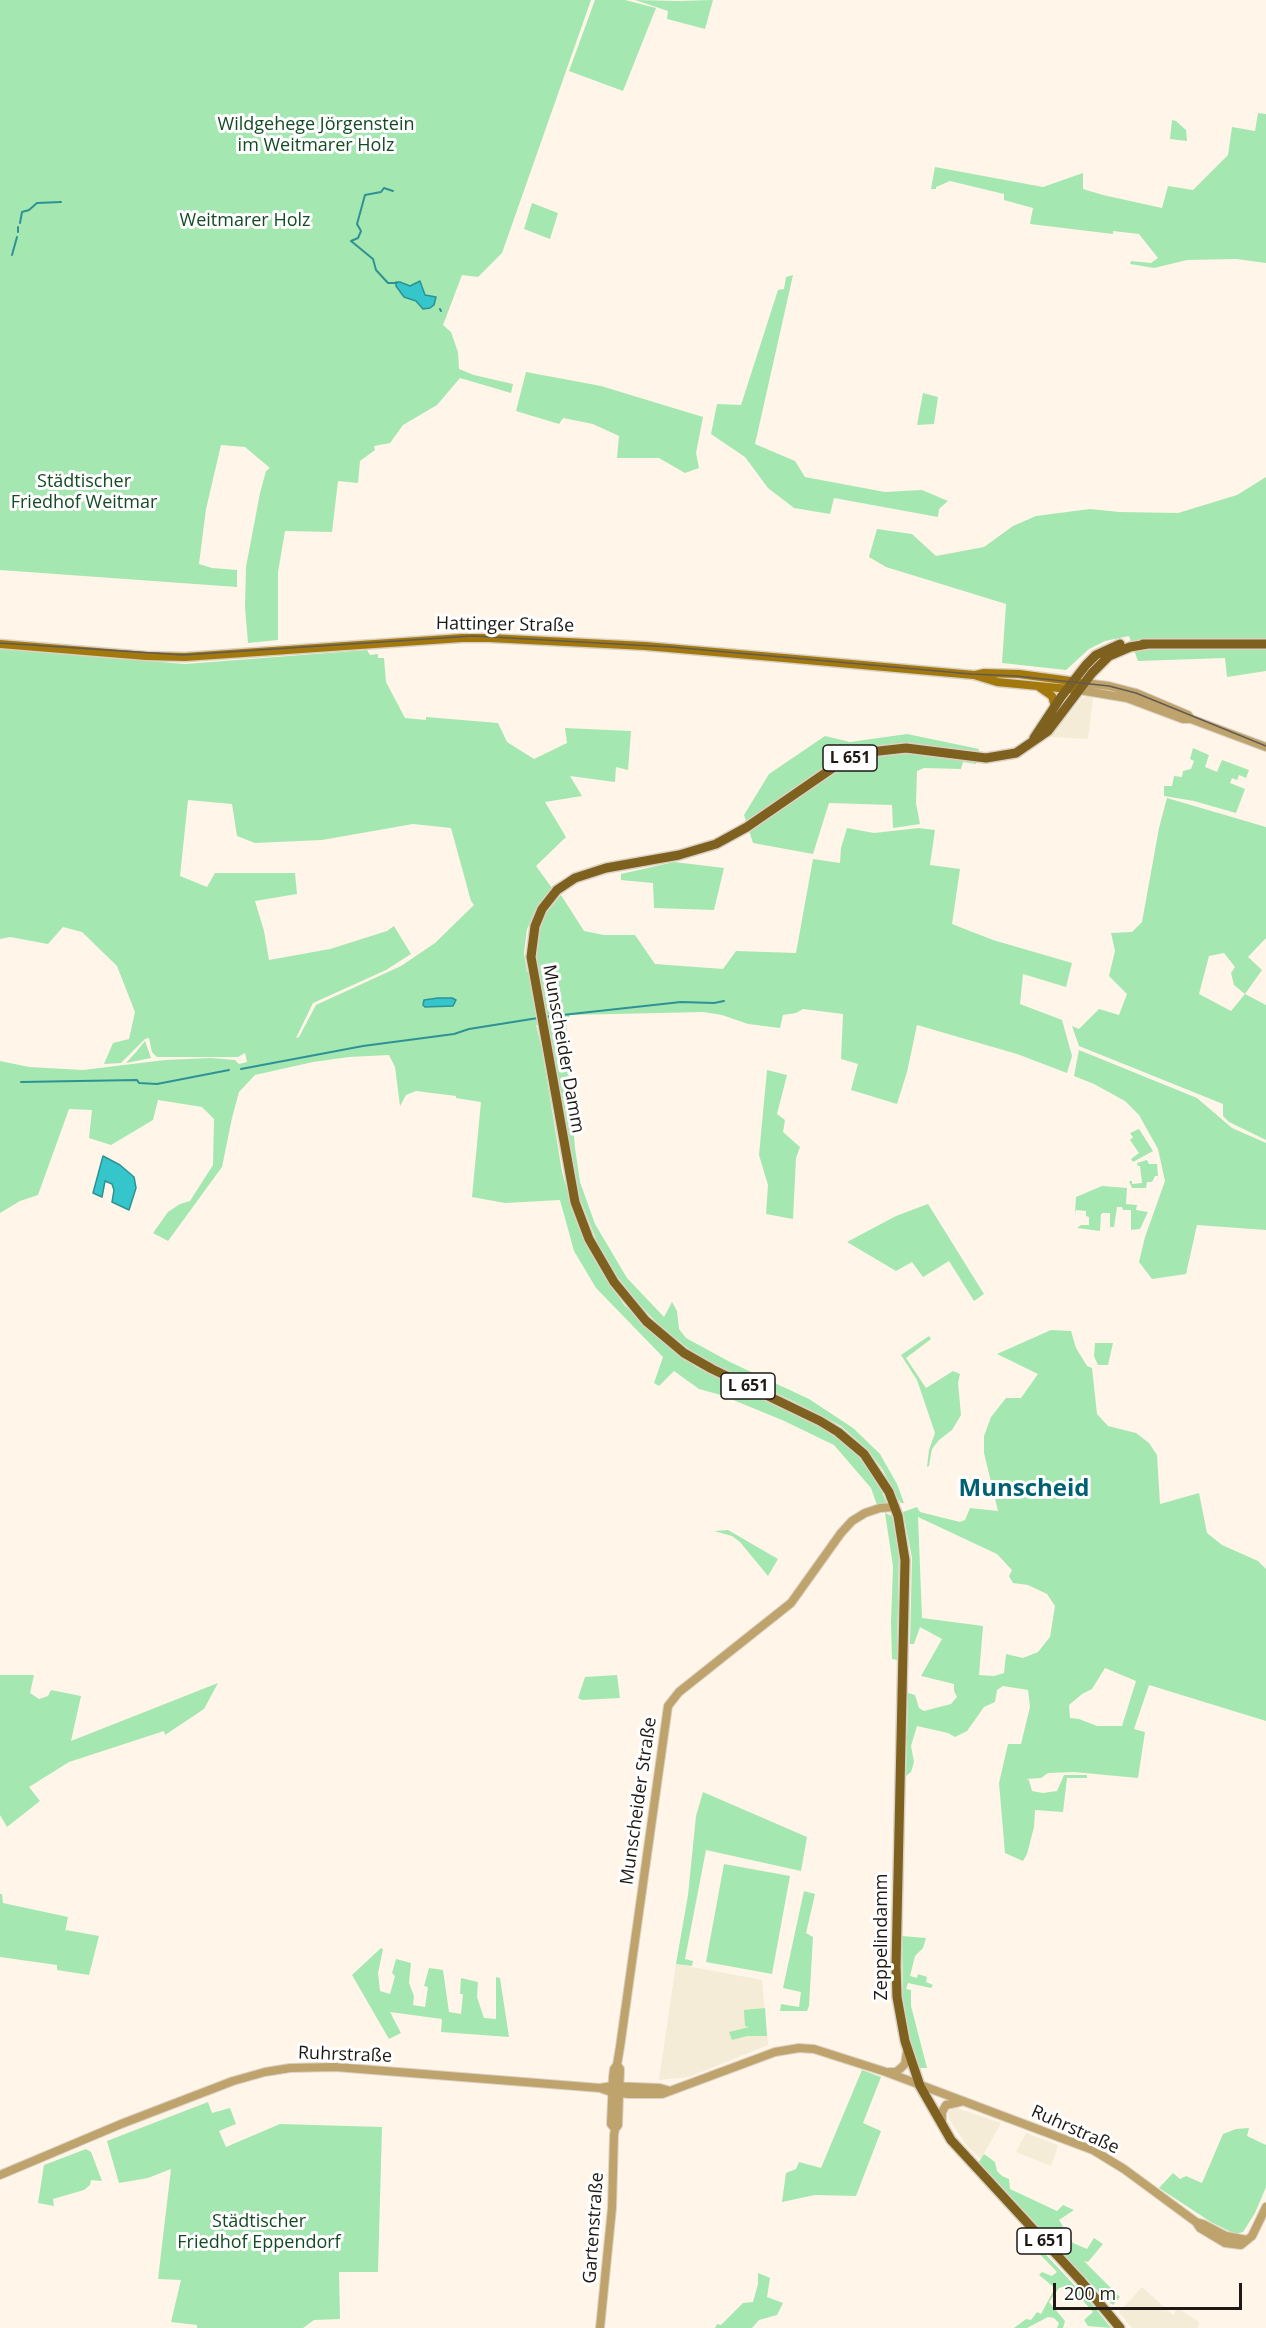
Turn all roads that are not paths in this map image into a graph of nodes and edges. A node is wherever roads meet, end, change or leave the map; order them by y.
1 (0, 644) edge
2 (1148, 644) junction
3 (1266, 644) edge
4 (974, 675) junction
5 (1070, 685) junction
6 (1036, 686) junction
7 (1082, 686) junction
8 (1055, 706) junction
9 (1032, 742) junction
10 (1266, 747) edge
11 (895, 1508) junction
12 (908, 2049) junction
13 (886, 2072) junction
14 (920, 2086) junction
15 (615, 2089) junction
16 (963, 2102) junction
17 (942, 2127) junction
18 (0, 2175) edge
19 (1266, 2206) edge
20 (600, 2328) edge
21 (1120, 2328) edge

1 - 4 main road, Hattinger Straße
2 - 3 main road, L 651
2 - 5 main road, L 651
2 - 7 main road, L 651
4 - 5 main road, Hattinger Straße
4 - 6 main road, Hattinger Straße
5 - 6 main road, Hattinger Straße
5 - 7 main road, Hattinger Straße
5 - 8 main road, L 651
6 - 8 main road
7 - 9 main road, Munscheider Damm / L 651
7 - 10 street, Hattinger Straße
8 - 9 main road, L 651
9 - 11 main road, Munscheider Damm / L 651
11 - 12 main road, Zeppelindamm / L 651
11 - 15 street, Munscheider Straße
12 - 13 street
12 - 14 main road, Zeppelindamm / L 651
13 - 14 street, Ruhrstraße
13 - 15 street, Ruhrstraße
14 - 16 street, Ruhrstraße
14 - 17 main road, Zeppelindamm / L 651
15 - 18 street, Ruhrstraße
15 - 20 street, Gartenstraße
16 - 17 street
16 - 19 street, Ruhrstraße
17 - 21 main road, Zeppelindamm / L 651

